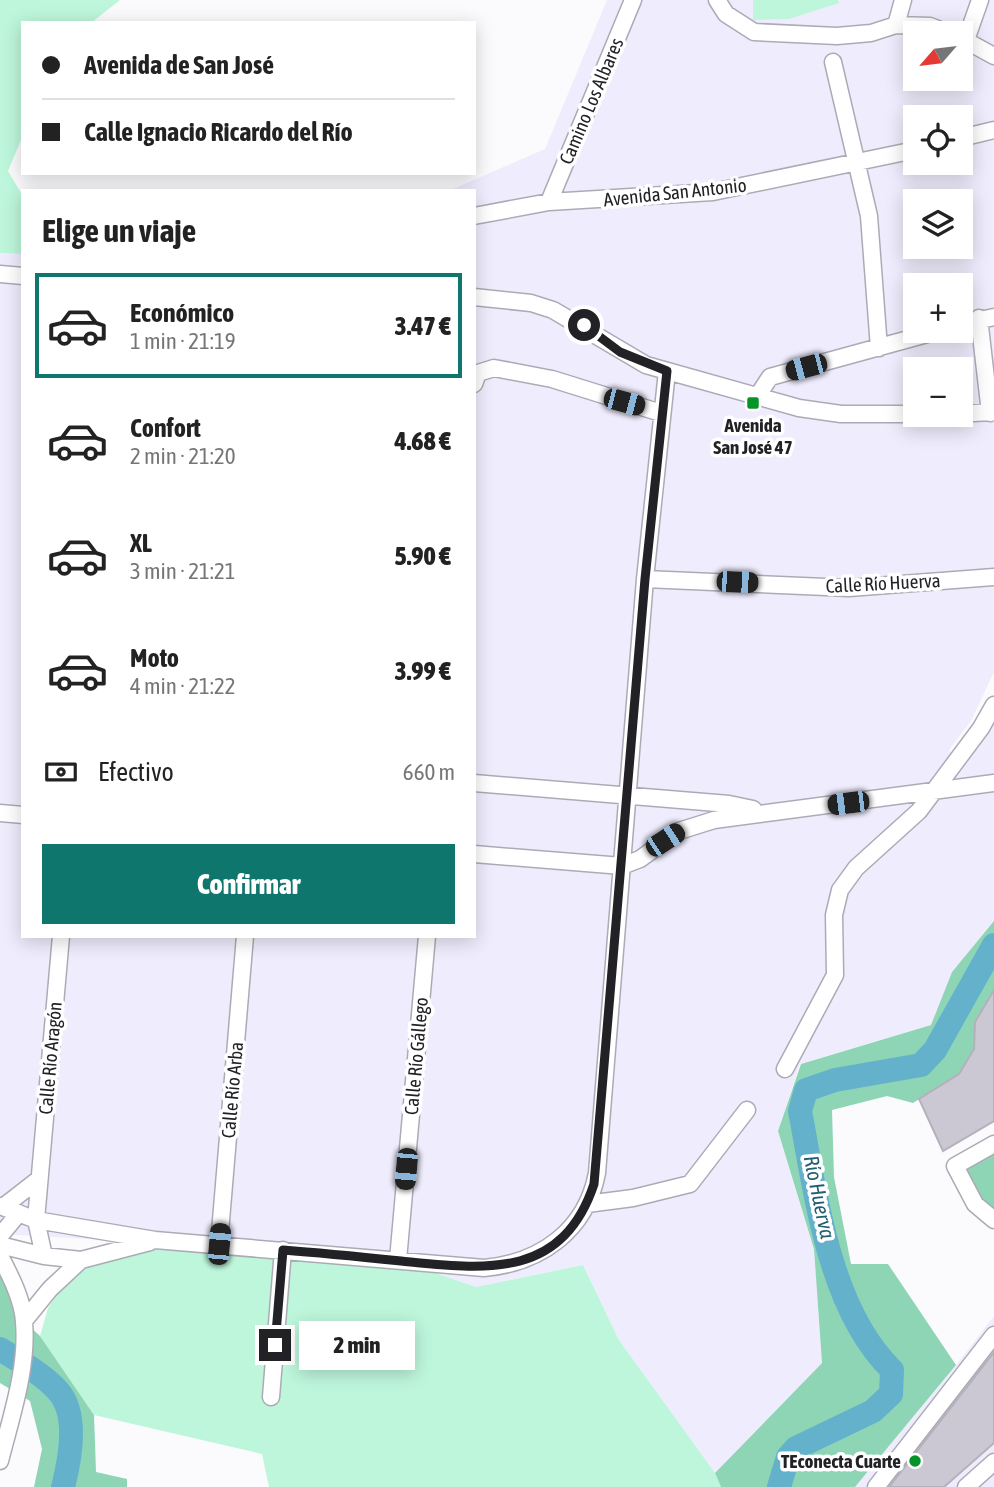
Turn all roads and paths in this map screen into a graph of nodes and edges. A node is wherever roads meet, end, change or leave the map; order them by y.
1 (633, 0) edge
2 (717, 0) edge
3 (902, 0) edge
4 (979, 0) edge
5 (970, 21) edge
6 (896, 25) junction
7 (903, 25) edge
8 (973, 44) edge
9 (994, 56) edge
10 (833, 62) dead end
11 (994, 130) edge
12 (973, 135) edge
13 (903, 153) edge
14 (856, 164) junction
15 (549, 202) junction
16 (476, 216) edge
17 (0, 274) edge
18 (21, 276) edge
19 (476, 297) edge
20 (987, 317) edge
21 (903, 341) edge
22 (879, 348) junction
23 (667, 371) junction
24 (476, 379) edge
25 (757, 397) junction
26 (992, 412) edge
27 (662, 413) junction
28 (973, 413) edge
29 (903, 414) edge
30 (994, 577) edge
31 (645, 579) junction
32 (994, 705) edge
33 (476, 783) edge
34 (994, 783) edge
35 (932, 792) junction
36 (629, 796) junction
37 (762, 811) junction
38 (0, 813) edge
39 (21, 815) edge
40 (476, 854) edge
41 (622, 866) junction
42 (61, 938) edge
43 (245, 938) edge
44 (427, 938) edge
45 (785, 1069) dead end
46 (747, 1110) dead end
47 (994, 1144) edge
48 (39, 1179) junction
49 (587, 1204) junction
50 (1, 1207) edge
51 (19, 1213) junction
52 (36, 1220) junction
53 (994, 1220) edge
54 (0, 1236) edge
55 (155, 1240) junction
56 (219, 1244) junction
57 (0, 1245) edge
58 (283, 1250) junction
59 (0, 1256) edge
60 (44, 1256) junction
61 (81, 1260) junction
62 (398, 1260) junction
63 (24, 1321) junction
64 (994, 1335) edge
65 (271, 1396) dead end
66 (0, 1461) edge
67 (994, 1462) edge
68 (876, 1487) edge
69 (966, 1487) edge

1 - 15 street, Camino Los Albares
2 - 6 street
3 - 6 street
4 - 5 street
6 - 7 street
8 - 9 street
10 - 14 street
11 - 12 street
13 - 14 street, Avenida San Antonio
14 - 15 street, Avenida San Antonio
14 - 22 street
15 - 16 street, Avenida San Antonio
17 - 18 street
19 - 23 street
20 - 26 street
21 - 22 street
22 - 25 street
23 - 25 street
23 - 27 street
24 - 27 street
25 - 29 street
26 - 28 street
27 - 31 street
30 - 31 street, Calle Río Huerva
31 - 36 street
32 - 35 street
33 - 36 street
34 - 35 street
35 - 37 street
35 - 45 street
36 - 37 street
36 - 41 street
37 - 41 street
38 - 39 street
40 - 41 street
41 - 49 street
42 - 48 street, Calle Río Aragón
43 - 56 street, Calle Río Arba
44 - 62 street, Calle Río Gállego
46 - 49 street
47 - 53 street
48 - 50 street
48 - 52 street, Calle Río Aragón
49 - 62 street
50 - 51 street
51 - 52 street
51 - 54 street
52 - 55 street
52 - 60 street, Calle Río Aragón
55 - 56 street
55 - 61 street
56 - 58 street
57 - 60 street
58 - 62 street
58 - 65 street
59 - 63 street
60 - 61 street
61 - 63 street
63 - 66 street
64 - 68 street
67 - 69 street

